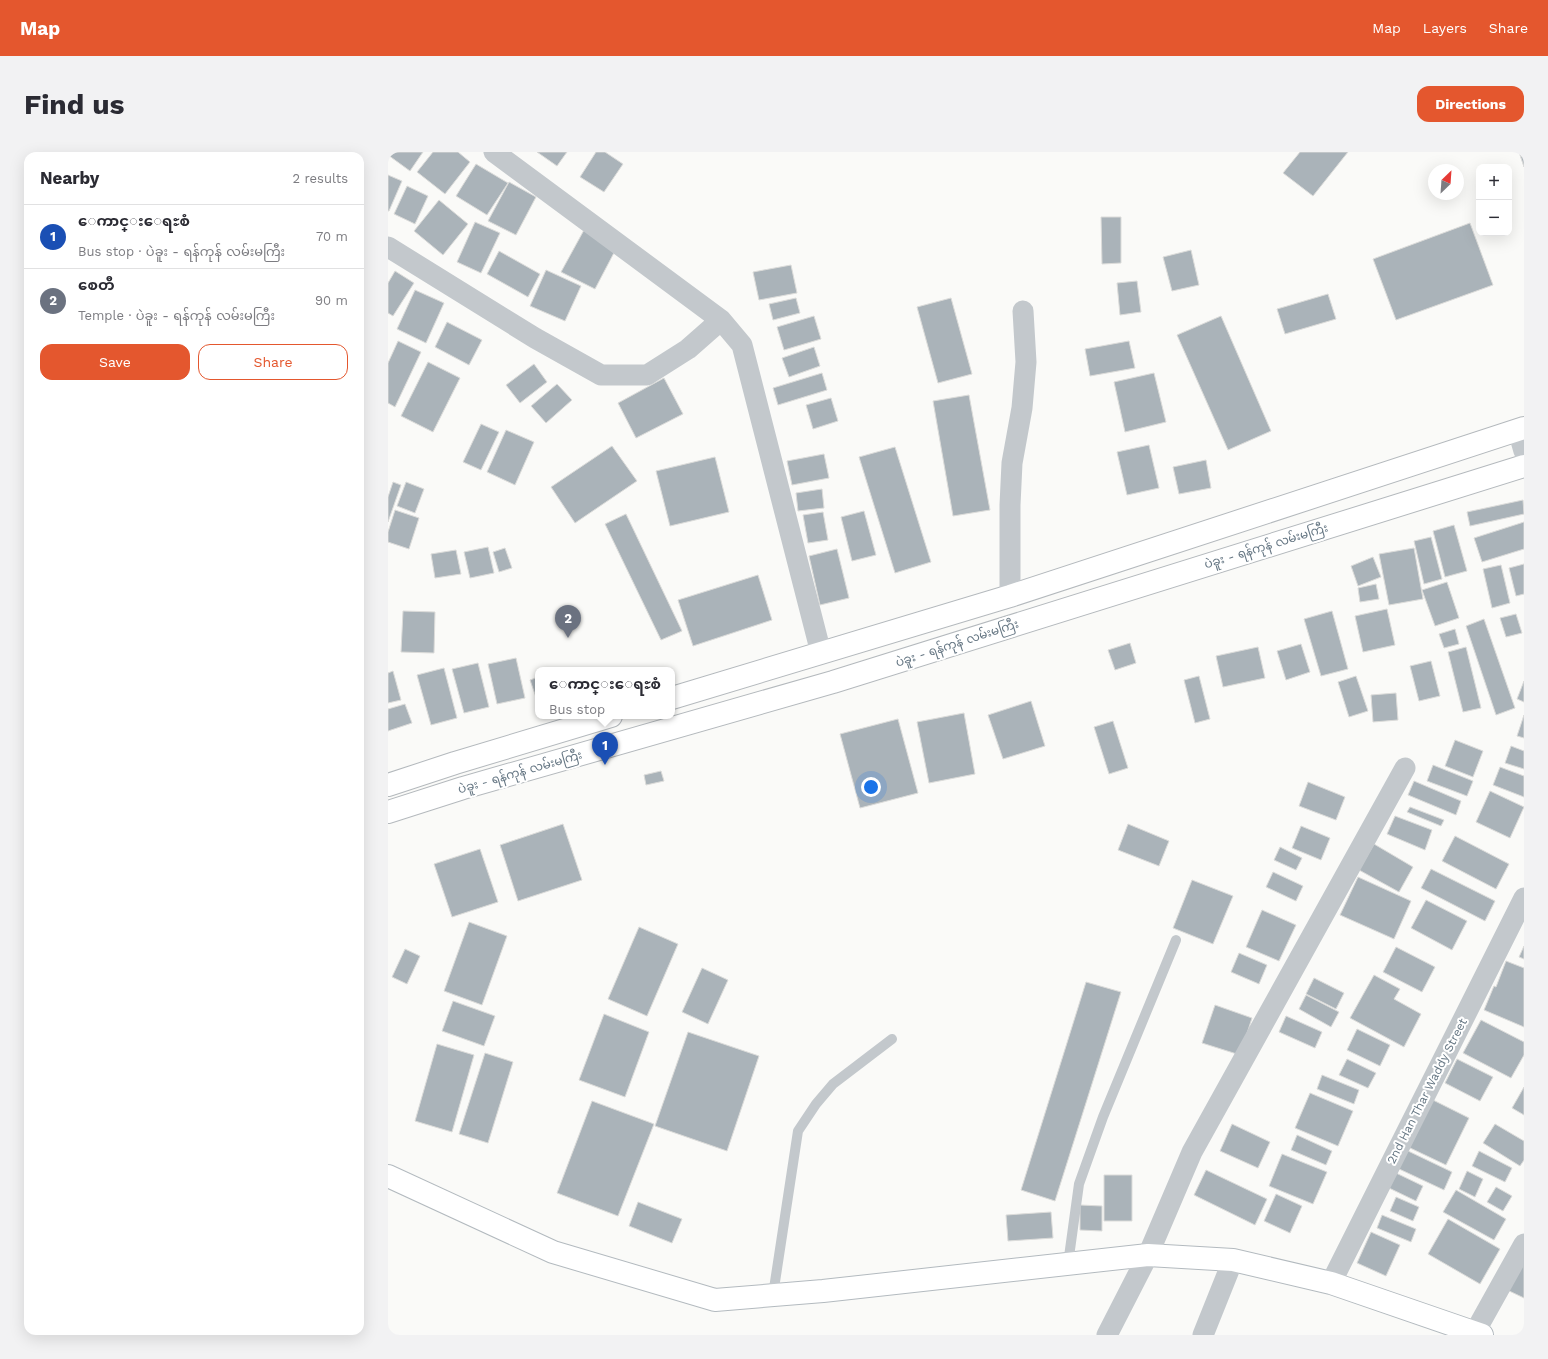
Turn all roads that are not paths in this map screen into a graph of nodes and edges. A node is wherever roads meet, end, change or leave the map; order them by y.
1 (494, 152) edge
2 (388, 247) edge
3 (1023, 311) dead end
4 (721, 320) junction
5 (1521, 429) edge
6 (1524, 451) edge
7 (1524, 466) edge
8 (1010, 596) junction
9 (821, 653) junction
10 (675, 697) edge
11 (601, 719) edge
12 (1405, 768) dead end
13 (388, 784) edge
14 (388, 812) edge
15 (1524, 898) edge
16 (1176, 940) dead end
17 (892, 1039) dead end
18 (388, 1176) edge
19 (1524, 1244) edge
20 (1148, 1255) junction
21 (1233, 1260) junction
22 (1068, 1264) junction
23 (1331, 1283) junction
24 (773, 1295) junction
25 (1478, 1334) edge
26 (1107, 1335) edge
27 (1203, 1335) edge

1 - 4 street
2 - 4 street
3 - 8 street
4 - 9 street
5 - 6 street
5 - 8 main road
7 - 14 main road, ပဲခူး - ရန်ကုန် လမ်းမကြီး
8 - 9 main road
9 - 10 main road
11 - 13 main road
12 - 20 street
15 - 23 street, 2nd Han Thar Waddy Street
16 - 22 lane
17 - 24 lane
18 - 24 main road
19 - 25 street
20 - 21 main road
20 - 22 main road
20 - 26 street
21 - 23 main road
21 - 27 street
22 - 24 main road
23 - 25 main road

